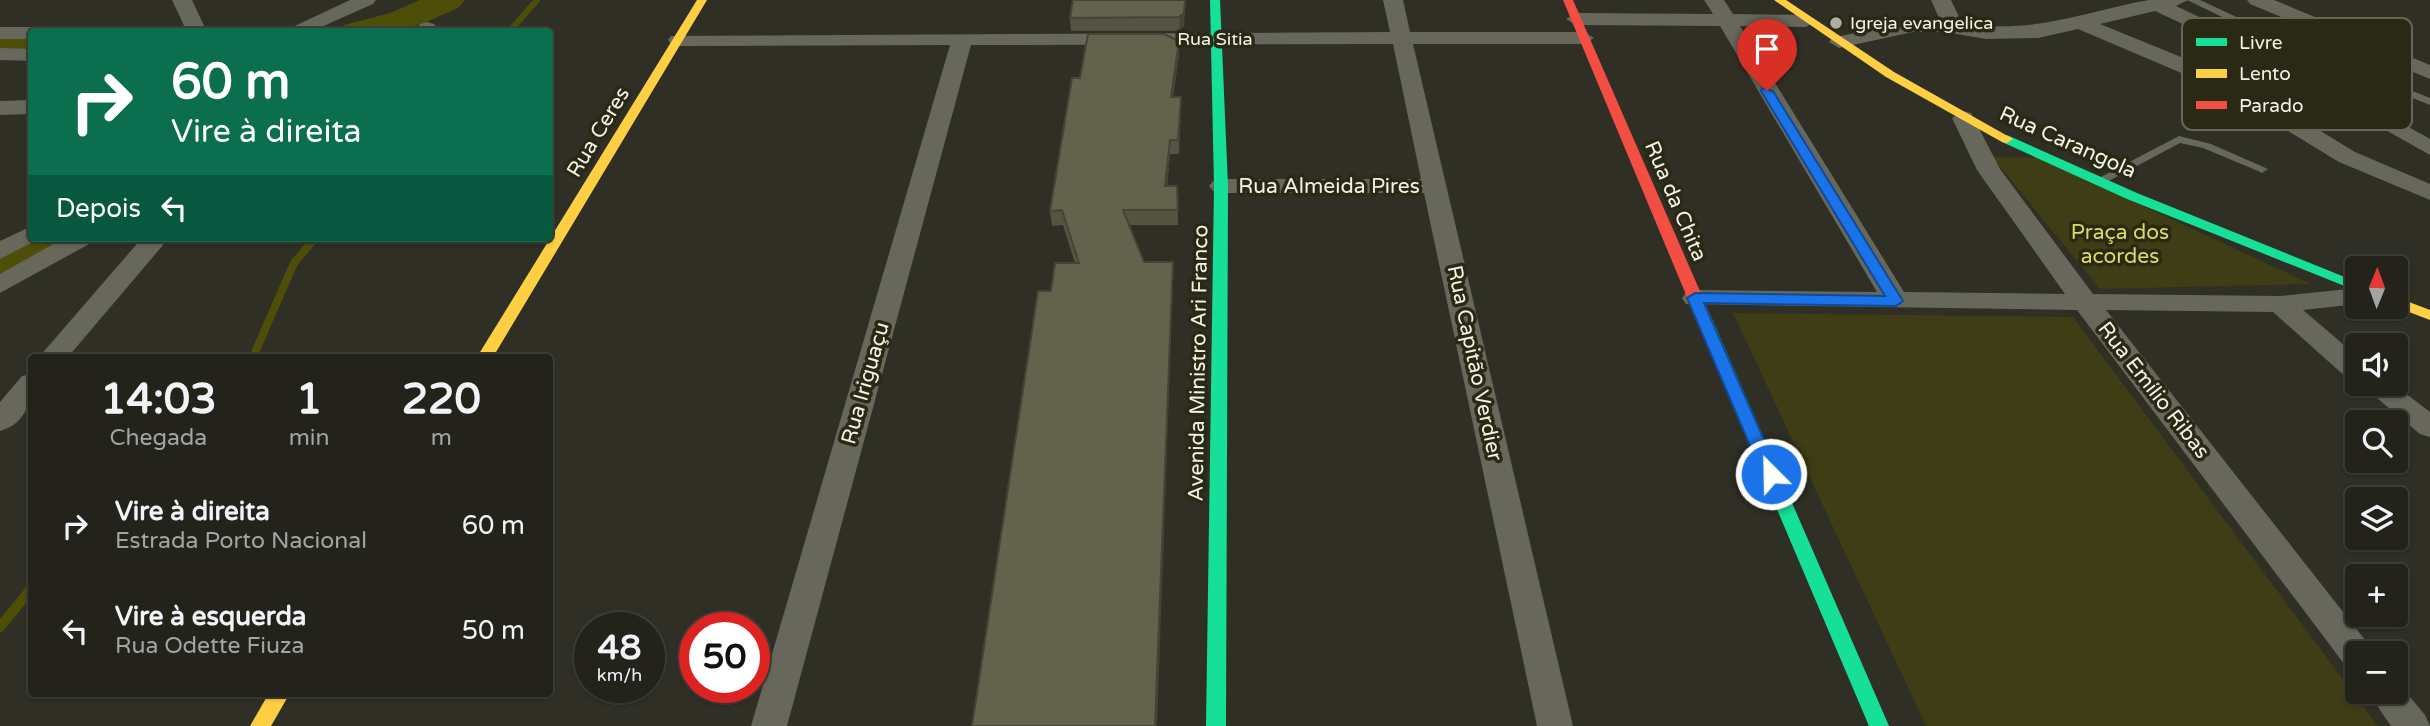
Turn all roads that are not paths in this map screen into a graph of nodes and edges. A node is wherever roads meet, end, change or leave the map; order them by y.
1 (183, 0) edge
2 (366, 0) edge
3 (702, 0) edge
4 (1215, 0) edge
5 (1393, 0) edge
6 (1568, 0) edge
7 (1779, 0) edge
8 (1941, 0) edge
9 (2178, 0) edge
10 (2192, 0) edge
11 (2257, 0) edge
12 (2155, 4) junction
13 (1719, 10) edge
14 (2185, 18) edge
15 (2230, 18) edge
16 (2300, 18) edge
17 (1806, 21) junction
18 (2083, 24) junction
19 (195, 28) edge
20 (301, 28) edge
21 (1954, 28) junction
22 (1580, 29) junction
23 (0, 33) edge
24 (28, 33) edge
25 (1402, 38) junction
26 (1215, 39) junction
27 (678, 40) junction
28 (962, 40) junction
29 (1839, 42) junction
30 (0, 54) edge
31 (28, 55) edge
32 (2182, 65) edge
33 (2412, 65) edge
34 (2430, 73) edge
35 (2412, 95) edge
36 (2430, 102) edge
37 (28, 107) edge
38 (0, 108) edge
39 (1963, 118) junction
40 (2303, 130) edge
41 (2399, 130) edge
42 (2430, 148) edge
43 (2262, 169) dead end
44 (2101, 180) junction
45 (1221, 186) junction
46 (1437, 186) junction
47 (2430, 194) edge
48 (28, 235) edge
49 (75, 242) edge
50 (153, 242) edge
51 (0, 251) edge
52 (2345, 282) edge
53 (0, 285) edge
54 (2345, 297) edge
55 (1695, 298) junction
56 (1896, 301) junction
57 (2085, 302) junction
58 (2280, 304) junction
59 (2408, 307) edge
60 (2430, 315) edge
61 (56, 354) edge
62 (487, 354) edge
63 (2345, 361) edge
64 (18, 390) edge
65 (2390, 396) edge
66 (0, 421) edge
67 (2430, 427) edge
68 (2346, 641) edge
69 (278, 697) edge
70 (2395, 704) edge
71 (260, 726) edge
72 (769, 726) edge
73 (1216, 726) edge
74 (1555, 726) edge
75 (1879, 726) edge
76 (2412, 726) edge

1 - 19 street
2 - 20 street
3 - 27 main road, Rua Ceres
4 - 26 main road, Avenida Ministro Ari Franco
5 - 25 street, Rua Capitão Verdier
6 - 22 main road, Rua da Chita
7 - 17 main road, Rua Carangola
8 - 21 street
9 - 12 street
10 - 15 lane
11 - 16 street
12 - 14 street
12 - 18 street
13 - 17 street, Rua Sitia
13 - 22 street, Rua Sitia
13 - 56 street
17 - 29 main road, Rua Carangola
18 - 21 street
18 - 32 street
21 - 29 street
22 - 25 street, Rua Sitia
22 - 55 main road, Rua da Chita
23 - 24 street
25 - 26 street, Rua Sitia
25 - 46 street, Rua Capitão Verdier
26 - 28 street, Rua Sitia
26 - 45 main road, Avenida Ministro Ari Franco
27 - 28 street, Rua Sitia
27 - 62 main road, Rua Ceres
28 - 72 street, Rua Iriguaçu
29 - 39 main road, Rua Carangola
30 - 31 street
33 - 34 street
35 - 36 lane
37 - 38 street
39 - 44 main road, Rua Carangola
39 - 57 street, Rua Emílio Ribas
40 - 47 street
41 - 42 street
43 - 44 lane
44 - 52 main road, Rua Carangola
45 - 46 street, Rua Almeida Pires
45 - 73 main road, Avenida Ministro Ari Franco
46 - 74 street, Rua Capitão Verdier
48 - 51 street
49 - 53 street
50 - 61 street
54 - 58 street
55 - 56 street
55 - 75 main road, Rua da Chita
56 - 57 street
57 - 58 street
57 - 68 street, Rua Emílio Ribas
58 - 63 street
59 - 60 main road
64 - 66 street
65 - 67 street
69 - 71 main road
70 - 76 street

